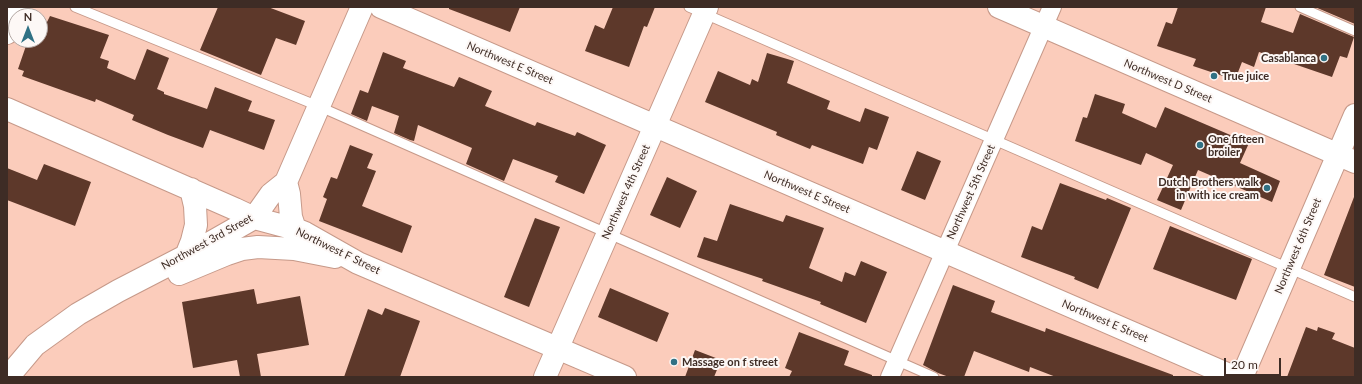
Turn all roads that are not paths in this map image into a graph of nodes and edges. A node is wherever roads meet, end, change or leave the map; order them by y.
1 (18, 7) edge
2 (75, 7) edge
3 (362, 7) edge
4 (381, 7) edge
5 (999, 7) edge
6 (1052, 7) edge
7 (1300, 7) edge
8 (700, 9) edge
9 (1044, 27) junction
10 (1355, 31) edge
11 (7, 33) edge
12 (318, 106) junction
13 (7, 109) edge
14 (1355, 115) edge
15 (655, 126) junction
16 (995, 139) junction
17 (1347, 158) edge
18 (286, 182) junction
19 (191, 190) junction
20 (254, 218) junction
21 (295, 229) junction
22 (608, 233) junction
23 (945, 252) junction
24 (186, 256) junction
25 (358, 263) junction
26 (1289, 268) junction
27 (1355, 297) edge
28 (78, 314) junction
29 (558, 348) junction
30 (897, 361) junction
31 (8, 377) edge
32 (546, 377) edge
33 (625, 377) edge
34 (890, 377) edge
35 (934, 377) edge
36 (1234, 377) edge
37 (1242, 377) edge

1 - 11 main road
2 - 12 lane
3 - 12 main road, Northwest 3rd Street
4 - 15 main road, Northwest E Street
5 - 9 main road, Northwest D Street
6 - 9 street, Northwest 5th Street
7 - 10 lane
8 - 15 main road, Northwest 4th Street
8 - 16 lane
9 - 16 street, Northwest 5th Street
9 - 17 main road, Northwest D Street
12 - 18 main road, Northwest 3rd Street
12 - 22 lane
13 - 19 main road, Northwest F Street
14 - 17 main road, Northwest 6th Street
15 - 22 main road, Northwest 4th Street
15 - 23 main road, Northwest E Street
16 - 23 street, Northwest 5th Street
16 - 26 lane
17 - 26 main road, Northwest 6th Street
18 - 20 main road, Northwest 3rd Street
18 - 21 main road
19 - 20 main road, Northwest F Street
19 - 24 main road
20 - 21 main road, Northwest F Street
20 - 24 main road, Northwest 3rd Street
21 - 25 main road, Northwest F Street
22 - 29 main road, Northwest 4th Street
22 - 30 lane
23 - 30 street, Northwest 5th Street
23 - 36 main road, Northwest E Street
24 - 28 main road, Northwest 3rd Street
25 - 28 main road, Northwest 3rd Street
25 - 29 main road, Northwest F Street
26 - 27 lane
26 - 37 main road, Northwest 6th Street
28 - 31 main road, Northwest 3rd Street
29 - 32 main road, Northwest 4th Street
29 - 33 main road, Northwest F Street
30 - 34 street, Northwest 5th Street
30 - 35 lane

